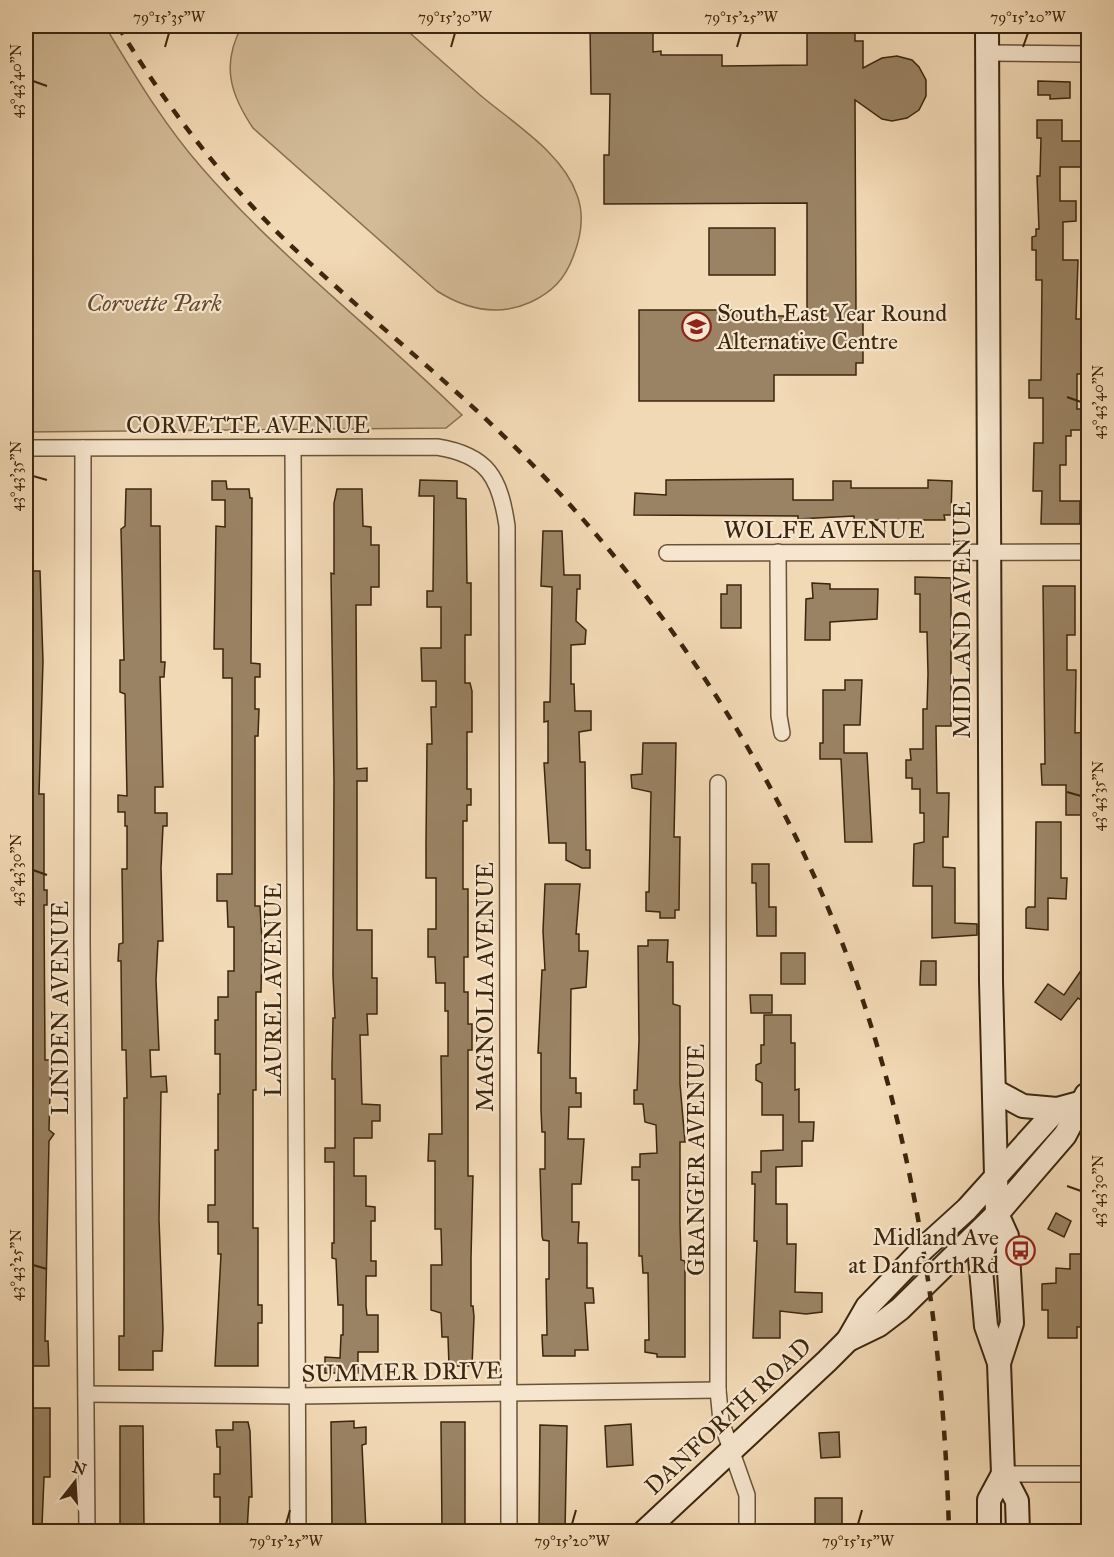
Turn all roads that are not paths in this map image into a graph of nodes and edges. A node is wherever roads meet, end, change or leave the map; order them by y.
1 (987, 26) edge
2 (988, 53) junction
3 (1089, 54) edge
4 (26, 448) edge
5 (83, 448) junction
6 (293, 448) junction
7 (469, 456) joint
8 (988, 551) junction
9 (778, 552) junction
10 (1089, 552) edge
11 (667, 553) dead end
12 (782, 733) dead end
13 (718, 783) dead end
14 (995, 1091) junction
15 (1084, 1097) edge
16 (1057, 1109) junction
17 (996, 1176) junction
18 (997, 1214) junction
19 (848, 1340) junction
20 (718, 1390) junction
21 (508, 1393) junction
22 (86, 1394) junction
23 (297, 1396) junction
24 (731, 1452) junction
25 (1003, 1474) junction
26 (1089, 1474) edge
27 (87, 1532) edge
28 (298, 1532) edge
29 (509, 1532) edge
30 (644, 1532) edge
31 (747, 1532) edge
32 (990, 1532) edge
33 (1018, 1532) edge

1 - 2 main road, MIDLAND AVENUE
2 - 3 street
2 - 8 main road, MIDLAND AVENUE
4 - 5 street, CORVETTE AVENUE
5 - 6 street, CORVETTE AVENUE
5 - 22 street, LINDEN AVENUE
6 - 7 street, CORVETTE AVENUE
6 - 23 street, LAUREL AVENUE
7 - 21 street, MAGNOLIA AVENUE
8 - 9 street, WOLFE AVENUE
8 - 10 street, WOLFE AVENUE
8 - 14 main road, MIDLAND AVENUE
9 - 11 street, WOLFE AVENUE
9 - 12 street
13 - 20 street, GRANGER AVENUE
14 - 16 main road
14 - 17 main road, MIDLAND AVENUE
15 - 16 main road, DANFORTH ROAD
15 - 18 main road, DANFORTH ROAD
16 - 17 main road, DANFORTH ROAD
17 - 18 main road, MIDLAND AVENUE
17 - 19 main road, DANFORTH ROAD
18 - 19 main road, DANFORTH ROAD
18 - 25 main road, MIDLAND AVENUE
19 - 24 main road, DANFORTH ROAD
20 - 21 street, SUMMER DRIVE
20 - 24 street, GRANGER AVENUE
21 - 23 street, SUMMER DRIVE
21 - 29 street, MAGNOLIA AVENUE
22 - 23 street, SUMMER DRIVE
22 - 27 street, LINDEN AVENUE
23 - 28 street, LAUREL AVENUE
24 - 30 main road, DANFORTH ROAD
24 - 31 street, GRANGER AVENUE
25 - 26 street
25 - 32 main road, MIDLAND AVENUE
25 - 33 main road, MIDLAND AVENUE

